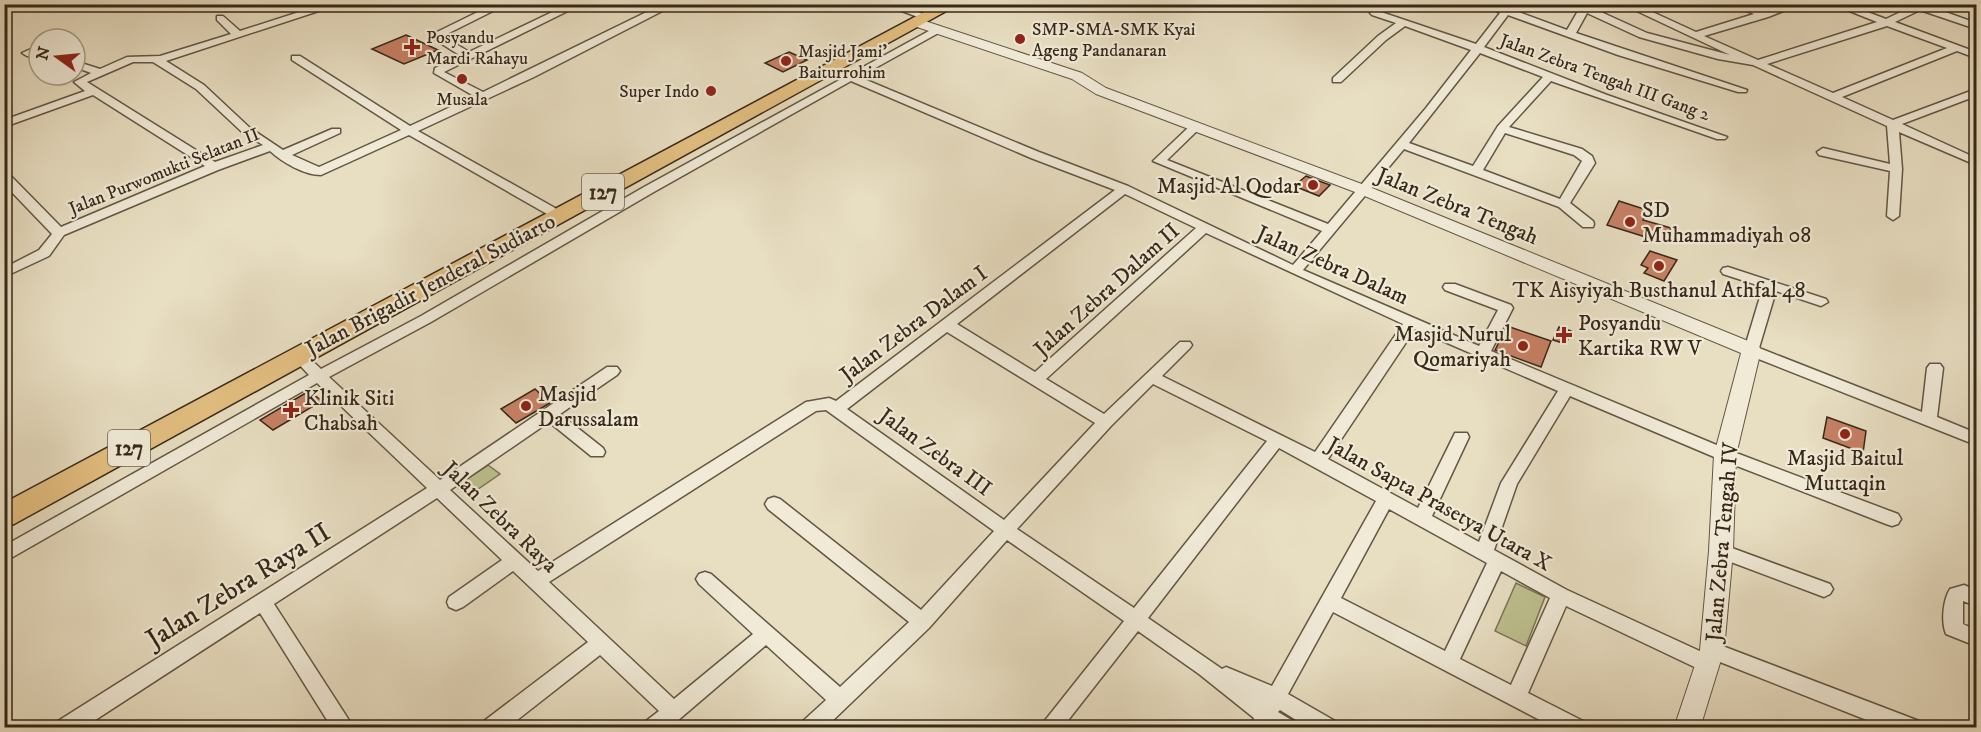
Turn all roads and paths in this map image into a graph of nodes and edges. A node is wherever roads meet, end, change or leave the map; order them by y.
1 (17, 4) edge
2 (336, 4) edge
3 (503, 4) edge
4 (578, 4) edge
5 (672, 4) edge
6 (887, 4) edge
7 (935, 4) edge
8 (952, 4) edge
9 (1486, 4) edge
10 (1524, 4) edge
11 (1626, 4) edge
12 (1735, 4) edge
13 (1797, 4) edge
14 (1836, 4) edge
15 (1915, 6) edge
16 (1587, 7) edge
17 (1378, 8) edge
18 (4, 10) edge
19 (1512, 14) junction
20 (1648, 14) junction
21 (1765, 15) junction
22 (220, 18) dead end
23 (925, 22) junction
24 (1402, 23) junction
25 (1886, 23) junction
26 (1622, 26) junction
27 (1977, 26) edge
28 (1570, 34) junction
29 (1696, 35) junction
30 (238, 36) junction
31 (1477, 48) junction
32 (1956, 48) junction
33 (467, 55) junction
34 (1977, 55) edge
35 (296, 58) dead end
36 (157, 60) junction
37 (1759, 63) junction
38 (87, 68) edge
39 (99, 72) junction
40 (850, 77) junction
41 (1549, 77) junction
42 (1337, 80) dead end
43 (1742, 90) dead end
44 (94, 91) junction
45 (1977, 92) edge
46 (484, 97) junction
47 (1831, 98) junction
48 (4, 124) edge
49 (1893, 124) junction
50 (1195, 127) junction
51 (1502, 128) junction
52 (410, 130) junction
53 (336, 131) dead end
54 (1721, 137) dead end
55 (1401, 144) junction
56 (272, 146) junction
57 (1823, 152) dead end
58 (282, 155) junction
59 (1977, 162) edge
60 (214, 167) junction
61 (1896, 169) junction
62 (1477, 170) junction
63 (4, 176) edge
64 (1124, 189) junction
65 (1361, 189) junction
66 (1563, 204) junction
67 (551, 211) junction
68 (1893, 216) dead end
69 (1588, 224) dead end
70 (1204, 228) junction
71 (1329, 229) junction
72 (59, 233) junction
73 (1295, 270) junction
74 (1728, 271) dead end
75 (4, 273) edge
76 (1771, 285) junction
77 (1450, 287) dead end
78 (1821, 302) dead end
79 (1412, 322) junction
80 (947, 325) junction
81 (1185, 345) dead end
82 (1751, 350) junction
83 (1482, 353) junction
84 (298, 356) junction
85 (1935, 368) dead end
86 (612, 371) dead end
87 (321, 375) junction
88 (1153, 378) junction
89 (1036, 380) junction
90 (1567, 388) junction
91 (838, 408) junction
92 (549, 414) junction
93 (1929, 421) junction
94 (1105, 422) junction
95 (1461, 437) dead end
96 (1277, 439) junction
97 (1977, 439) edge
98 (597, 452) dead end
99 (1725, 455) junction
100 (1317, 461) junction
101 (439, 489) junction
102 (1386, 499) junction
103 (774, 504) dead end
104 (9, 508) edge
105 (1422, 518) junction
106 (1892, 519) dead end
107 (1007, 531) junction
108 (1721, 551) junction
109 (4, 555) edge
110 (1490, 556) junction
111 (515, 560) junction
112 (705, 579) dead end
113 (537, 581) junction
114 (1824, 589) dead end
115 (1561, 595) junction
116 (1977, 598) edge
117 (1329, 601) junction
118 (456, 602) dead end
119 (263, 603) junction
120 (1136, 620) junction
121 (922, 622) junction
122 (766, 634) junction
123 (1977, 638) edge
124 (602, 643) junction
125 (1709, 657) junction
126 (1449, 662) junction
127 (1206, 668) junction
128 (1516, 697) junction
129 (1276, 698) junction
130 (840, 700) junction
131 (673, 711) junction
132 (1263, 722) edge
133 (65, 728) edge
134 (344, 728) edge
135 (491, 728) edge
136 (653, 728) edge
137 (810, 728) edge
138 (1049, 728) edge
139 (1286, 728) edge
140 (1328, 728) edge
141 (1576, 728) edge
142 (1687, 728) edge
143 (1911, 728) edge

1 - 18 street
2 - 30 street
3 - 33 street
4 - 33 street
5 - 46 street, Jalan Purwomukti Selatan II
6 - 23 street
7 - 23 main road, Jalan Brigadir Jenderal Sudiarto / 127
8 - 23 main road, Jalan Brigadir Jenderal Sudiarto / 127
9 - 19 street
10 - 19 street
11 - 20 street
12 - 21 street
13 - 21 street
14 - 25 street
15 - 25 street
15 - 27 street
16 - 26 street
16 - 28 street
17 - 24 street, Jalan Zebra Tengah III Gang 2
19 - 28 street
19 - 31 street
20 - 26 street
20 - 29 street
21 - 29 street
22 - 30 street
23 - 40 street
23 - 50 street, Jalan Zebra Tengah
23 - 67 main road, Jalan Brigadir Jenderal Sudiarto / 127
23 - 84 main road, Jalan Brigadir Jenderal Sudiarto / 127
24 - 31 street, Jalan Zebra Tengah III Gang 2
24 - 42 street
25 - 32 street
25 - 37 street
26 - 37 street
28 - 43 street
29 - 37 street
30 - 36 street
31 - 41 street, Jalan Zebra Tengah III Gang 2
31 - 55 street
32 - 34 street
32 - 47 street
33 - 46 street
35 - 52 street
36 - 39 street
36 - 56 street
37 - 47 street
38 - 39 street
39 - 44 street
40 - 64 street, Jalan Zebra Dalam
40 - 87 street
41 - 51 street
41 - 54 street, Jalan Zebra Tengah III Gang 2
44 - 48 street
44 - 60 street
45 - 49 street
46 - 52 street, Jalan Purwomukti Selatan II
47 - 49 street
49 - 59 street
49 - 61 street
50 - 65 street, Jalan Zebra Tengah
50 - 71 street
51 - 62 street
51 - 66 street
52 - 58 street, Jalan Purwomukti Selatan II
52 - 67 street
53 - 58 street
55 - 62 street
55 - 65 street
56 - 58 street, Jalan Purwomukti Selatan II
56 - 60 street, Jalan Purwomukti Selatan II
57 - 61 street
60 - 72 street, Jalan Purwomukti Selatan II
61 - 68 street
62 - 66 street
63 - 72 street
64 - 70 street, Jalan Zebra Dalam
64 - 80 street, Jalan Zebra Dalam I
65 - 71 street
65 - 82 street, Jalan Zebra Tengah
66 - 69 street
67 - 104 main road, Jalan Brigadir Jenderal Sudiarto / 127
70 - 73 street, Jalan Zebra Dalam
70 - 89 street, Jalan Zebra Dalam II
71 - 73 street
72 - 75 street
73 - 79 street, Jalan Zebra Dalam
74 - 76 street
76 - 78 street
76 - 82 street
77 - 83 street
79 - 83 street, Jalan Zebra Dalam
79 - 100 street
80 - 89 street
80 - 91 street, Jalan Zebra Dalam I
81 - 88 street
82 - 93 street, Jalan Zebra Tengah
82 - 99 street, Jalan Zebra Tengah IV
83 - 90 street, Jalan Zebra Dalam
84 - 87 street, Jalan Zebra Raya
84 - 104 main road, Jalan Brigadir Jenderal Sudiarto / 127
85 - 93 street
86 - 92 street, Jalan Zebra Raya II
87 - 101 street, Jalan Zebra Raya
87 - 109 street
88 - 94 street
88 - 96 street, Jalan Sapta Prasetya Utara X
89 - 94 street
90 - 99 street, Jalan Zebra Dalam
90 - 110 street
91 - 107 street, Jalan Zebra III
91 - 113 street, Jalan Zebra Dalam I
92 - 98 street
92 - 101 street, Jalan Zebra Raya II
93 - 97 street, Jalan Zebra Tengah
94 - 107 street
95 - 105 street
96 - 100 street, Jalan Sapta Prasetya Utara X
96 - 120 street
99 - 106 street, Jalan Zebra Dalam
99 - 108 street, Jalan Zebra Tengah IV
100 - 102 street, Jalan Sapta Prasetya Utara X
101 - 111 street, Jalan Zebra Raya
101 - 119 street, Jalan Zebra Raya II
102 - 105 street, Jalan Sapta Prasetya Utara X
102 - 117 street
103 - 121 street
105 - 110 street, Jalan Sapta Prasetya Utara X
107 - 120 street, Jalan Zebra III
107 - 121 street
108 - 114 street
108 - 125 street, Jalan Zebra Tengah IV
110 - 115 street, Jalan Sapta Prasetya Utara X
110 - 126 street
111 - 113 street, Jalan Zebra Raya
111 - 118 street
112 - 122 street
113 - 124 street, Jalan Zebra Raya
115 - 125 street, Jalan Sapta Prasetya Utara X
115 - 128 street
116 - 123 street
117 - 126 street
117 - 129 street
119 - 133 street, Jalan Zebra Raya II
119 - 134 street
120 - 127 street, Jalan Zebra III
120 - 138 street
121 - 130 street
122 - 130 street
122 - 131 street
124 - 131 street, Jalan Zebra Raya
124 - 135 street
125 - 142 street, Jalan Zebra Tengah IV
125 - 143 street, Jalan Sapta Prasetya Utara X
126 - 128 street
127 - 129 street
127 - 132 street
128 - 141 street
129 - 132 street
129 - 140 street
130 - 137 street
131 - 136 street
132 - 139 street

